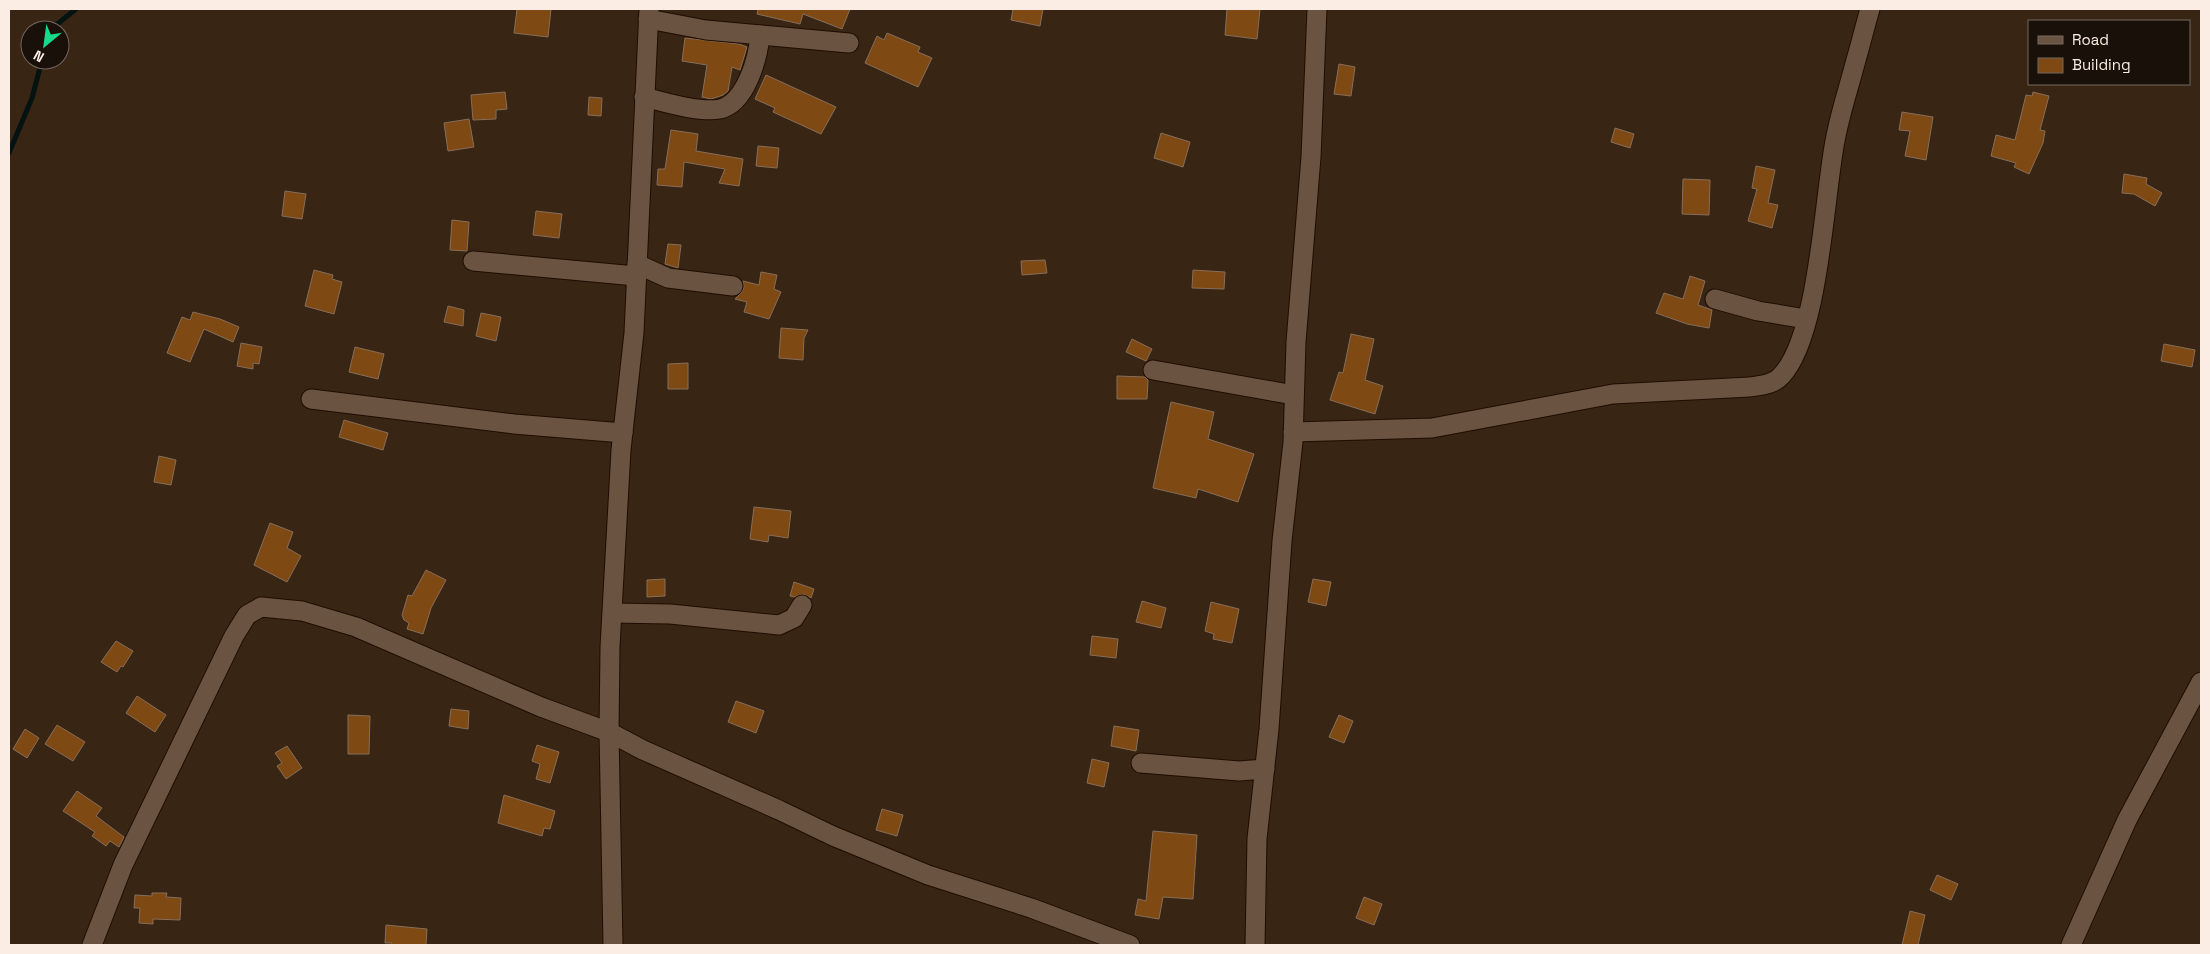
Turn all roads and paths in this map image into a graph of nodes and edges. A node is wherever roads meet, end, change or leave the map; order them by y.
1 (1317, 9) edge
2 (1870, 9) edge
3 (648, 14) edge
4 (760, 35) junction
5 (849, 43) dead end
6 (644, 97) junction
7 (473, 261) dead end
8 (636, 270) junction
9 (734, 286) dead end
10 (1715, 299) dead end
11 (1806, 319) junction
12 (1153, 370) dead end
13 (1294, 394) junction
14 (311, 399) dead end
15 (1293, 432) junction
16 (623, 433) junction
17 (802, 605) dead end
18 (613, 613) junction
19 (2201, 682) edge
20 (609, 732) junction
21 (1140, 763) dead end
22 (1265, 769) junction
23 (92, 945) edge
24 (613, 945) edge
25 (1130, 945) edge
26 (1255, 945) edge
27 (2071, 945) edge

1 - 13 street
2 - 11 street
3 - 4 street
3 - 6 street
4 - 5 street
4 - 6 street
6 - 8 street
7 - 8 street
8 - 9 street
8 - 16 street
10 - 11 street
11 - 15 street
12 - 13 street
13 - 15 street
14 - 16 street
15 - 22 street
16 - 18 street
17 - 18 street
18 - 20 street
19 - 27 street
20 - 23 street
20 - 24 street
20 - 25 street
21 - 22 street
22 - 26 street

